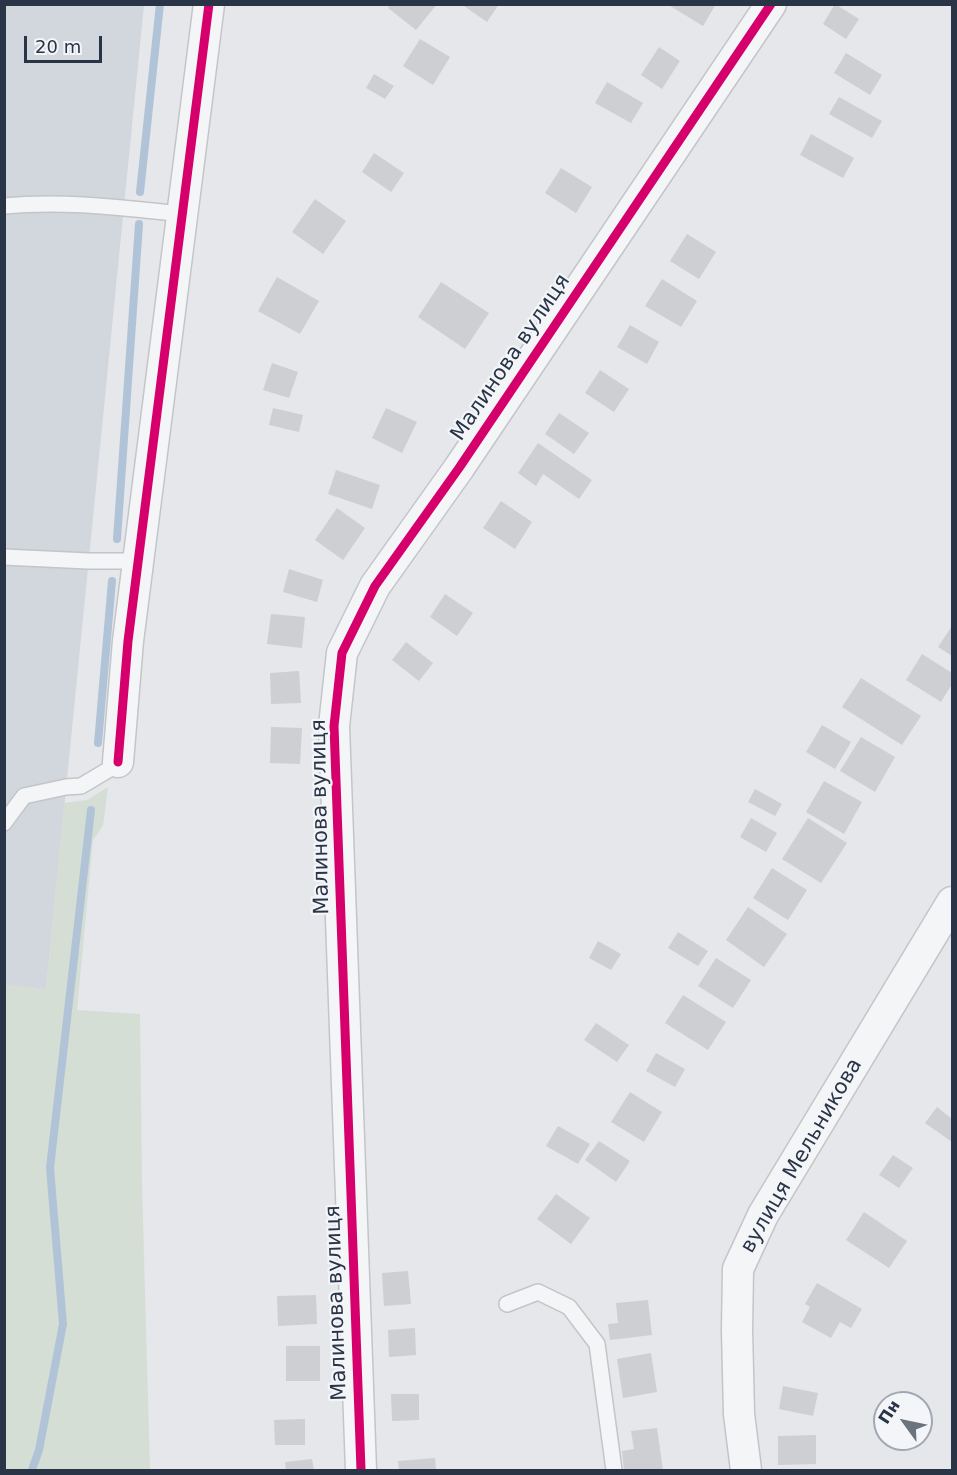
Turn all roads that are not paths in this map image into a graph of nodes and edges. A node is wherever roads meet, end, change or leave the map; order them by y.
1 (209, 4) edge
2 (771, 4) edge
3 (4, 206) edge
4 (183, 214) junction
5 (4, 557) edge
6 (139, 561) junction
7 (118, 762) joint
8 (4, 824) edge
9 (952, 902) edge
10 (507, 1304) dead end
11 (362, 1470) edge
12 (614, 1470) edge
13 (746, 1470) edge

1 - 4 street
2 - 11 street, Малинова вулиця
3 - 4 lane
4 - 6 street
5 - 6 lane
6 - 7 street
7 - 8 lane
9 - 13 street, вулиця Мельникова
10 - 12 lane

